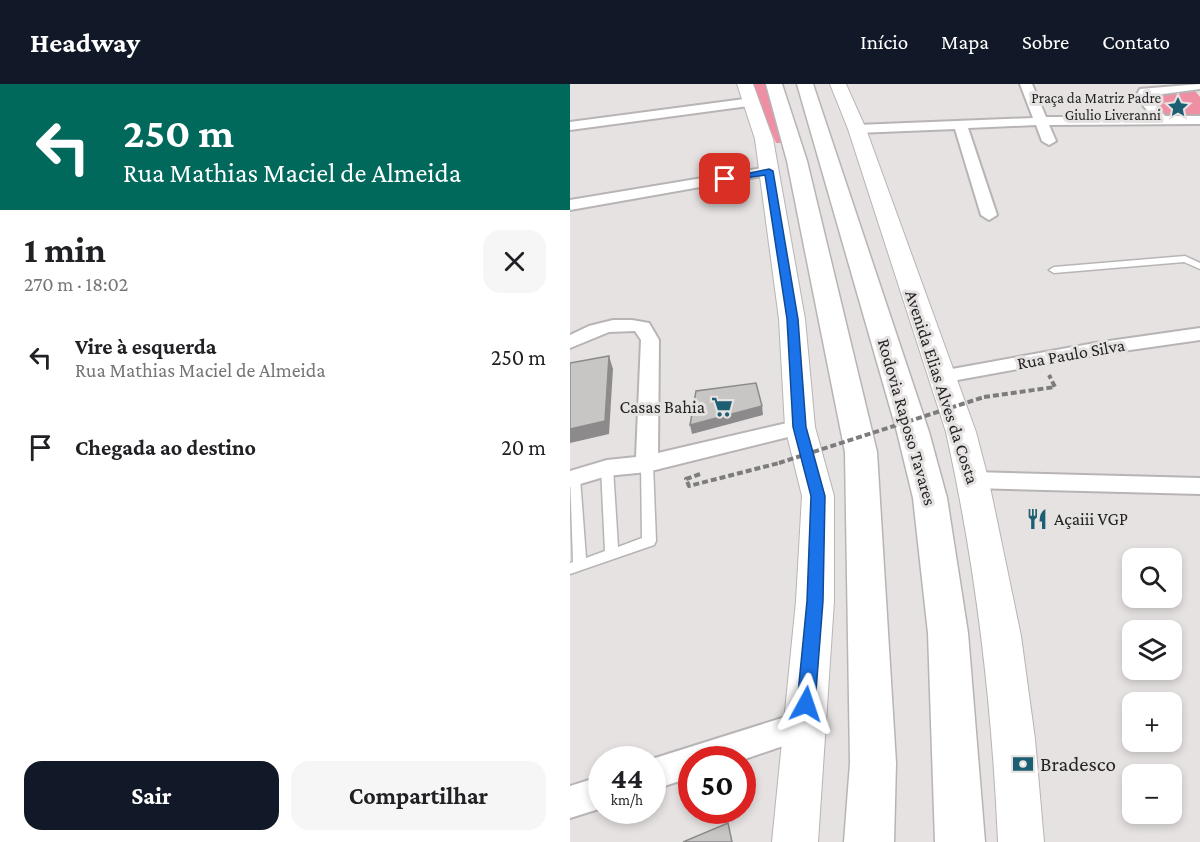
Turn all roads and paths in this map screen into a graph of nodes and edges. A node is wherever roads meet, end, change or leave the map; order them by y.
1 (805, 84) edge
2 (814, 84) edge
3 (838, 84) edge
4 (1026, 84) edge
5 (1200, 86) edge
6 (757, 90) edge
7 (1200, 120) edge
8 (1040, 121) junction
9 (1162, 121) junction
10 (960, 124) junction
11 (570, 126) edge
12 (857, 129) junction
13 (1049, 141) dead end
14 (831, 162) junction
15 (769, 171) junction
16 (570, 205) edge
17 (989, 214) dead end
18 (1200, 266) edge
19 (1054, 270) dead end
20 (1200, 334) edge
21 (570, 342) edge
22 (1048, 372) dead end
23 (942, 377) junction
24 (800, 427) junction
25 (647, 464) junction
26 (608, 468) junction
27 (708, 471) dead end
28 (572, 479) edge
29 (973, 480) junction
30 (1200, 486) edge
31 (612, 554) junction
32 (575, 567) edge
33 (804, 725) junction
34 (740, 746) edge
35 (588, 796) edge
36 (570, 802) edge
37 (795, 842) edge
38 (869, 842) edge
39 (960, 842) edge
40 (1021, 842) edge

1 - 14 highway, Rodovia Raposo Tavares
2 - 14 highway
3 - 12 main road, Avenida Elias Alves da Costa
4 - 8 street
5 - 9 street
6 - 11 street
6 - 15 main road
6 - 38 highway
7 - 9 street
8 - 9 street
8 - 10 street
8 - 13 street
10 - 12 street
10 - 17 street
12 - 23 main road, Avenida Elias Alves da Costa
14 - 39 highway, Rodovia Raposo Tavares
15 - 16 street
15 - 24 main road
18 - 19 lane
20 - 23 street, Rua Paulo Silva
21 - 25 street
22 - 27 path, bridge
23 - 29 main road, Avenida Elias Alves da Costa
24 - 25 street
24 - 33 main road
25 - 26 street
25 - 31 lane
26 - 28 street
26 - 31 lane
28 - 32 lane
29 - 30 street
29 - 40 main road, Avenida Elias Alves da Costa
31 - 32 lane
33 - 34 street
33 - 37 main road
35 - 36 street

